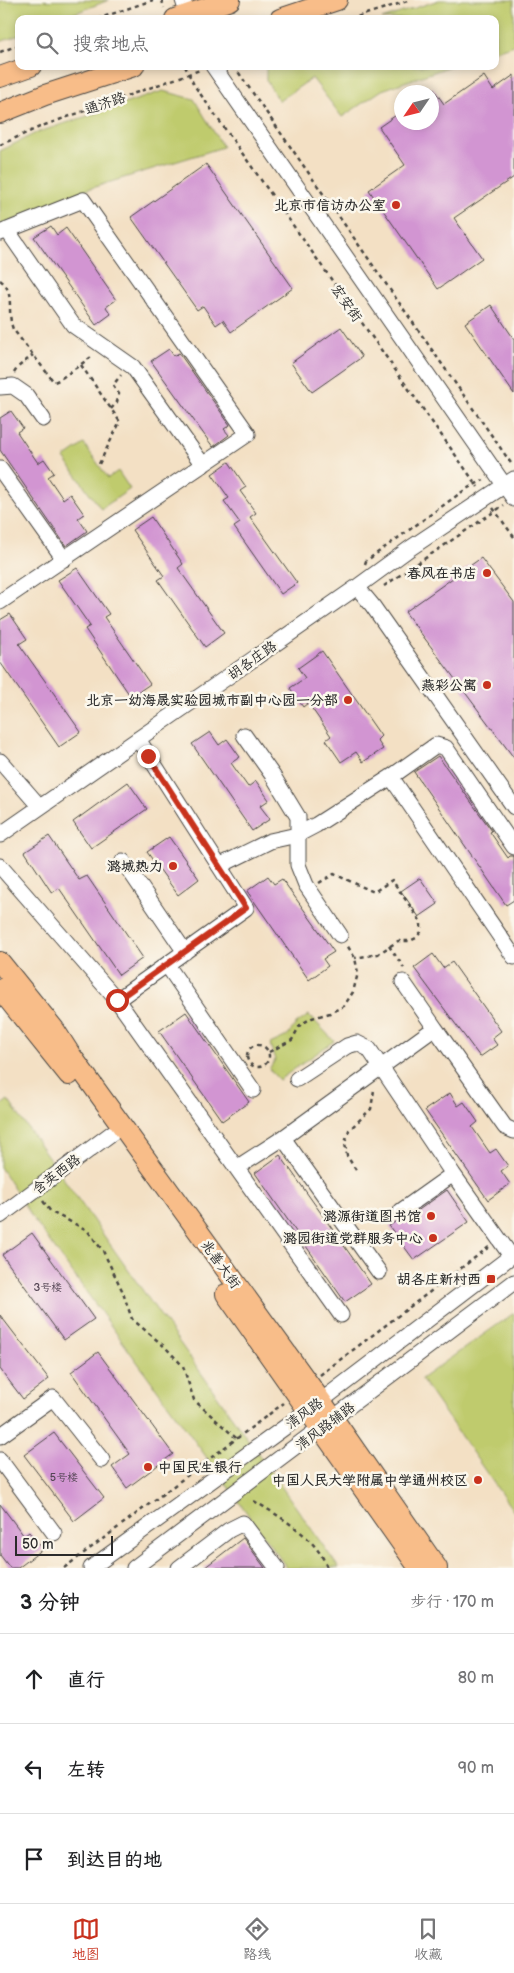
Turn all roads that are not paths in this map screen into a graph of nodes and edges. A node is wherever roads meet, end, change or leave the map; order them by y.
1 (230, 0) edge
2 (337, 0) edge
3 (183, 13) edge
4 (292, 15) edge
5 (20, 70) edge
6 (122, 70) edge
7 (210, 70) edge
8 (0, 77) edge
9 (0, 113) edge
10 (3, 231) edge
11 (7, 387) edge
12 (43, 419) dead end
13 (203, 465) junction
14 (0, 469) edge
15 (509, 482) edge
16 (511, 501) edge
17 (64, 559) junction
18 (357, 587) junction
19 (2, 596) edge
20 (244, 734) dead end
21 (138, 739) junction
22 (0, 761) edge
23 (391, 777) junction
24 (40, 807) junction
25 (514, 807) edge
26 (0, 835) edge
27 (297, 835) junction
28 (514, 847) edge
29 (123, 861) dead end
30 (0, 866) edge
31 (219, 866) junction
32 (340, 935) road end
33 (186, 952) junction
34 (514, 957) edge
35 (0, 962) edge
36 (167, 965) junction
37 (403, 982) road end
38 (0, 988) edge
39 (117, 1000) junction
40 (435, 1028) junction
41 (381, 1068) junction
42 (297, 1079) dead end
43 (253, 1090) dead end
44 (514, 1131) edge
45 (112, 1132) junction
46 (283, 1138) junction
47 (238, 1168) junction
48 (453, 1174) junction
49 (401, 1211) dead end
50 (0, 1216) edge
51 (513, 1255) edge
52 (379, 1272) dead end
53 (514, 1282) edge
54 (342, 1315) dead end
55 (315, 1406) junction
56 (328, 1424) junction
57 (0, 1436) edge
58 (0, 1460) edge
59 (102, 1460) dead end
60 (54, 1533) dead end
61 (91, 1568) edge
62 (134, 1568) edge
63 (179, 1568) edge
64 (277, 1568) edge
65 (419, 1568) edge
66 (438, 1568) edge

1 - 3 main road
2 - 4 main road
5 - 8 main road
6 - 9 main road, 通济路
7 - 15 street, 宏安街
10 - 13 street
10 - 13 street
11 - 12 street
13 - 17 street
14 - 17 street
15 - 16 street, 宏安街
15 - 18 street, 胡各庄路
17 - 19 street
18 - 21 street, 胡各庄路
18 - 25 street
20 - 27 street
21 - 24 street, 胡各庄路
21 - 31 street
22 - 24 street
23 - 27 street
23 - 28 street
23 - 34 street
24 - 26 street, 胡各庄路
27 - 31 street
27 - 32 street
29 - 33 street
30 - 39 street
31 - 33 street
33 - 36 street
35 - 55 main road, 兆善大街
36 - 39 street
36 - 43 street
37 - 40 street
38 - 45 main road, 兆善大街
39 - 47 street
40 - 41 street
40 - 44 street
41 - 42 street
41 - 46 street
41 - 48 street
45 - 50 street, 含英西路
45 - 55 main road, 兆善大街
46 - 47 street
46 - 52 street
47 - 54 street
48 - 49 street
48 - 51 street
51 - 55 street, 清风路
53 - 56 street, 清风路辅路
55 - 56 main road, 兆善大街
55 - 61 street, 清风路
56 - 62 street, 清风路辅路
56 - 65 main road, 兆善大街
56 - 66 main road, 兆善大街
57 - 59 street
58 - 60 street
63 - 64 street

